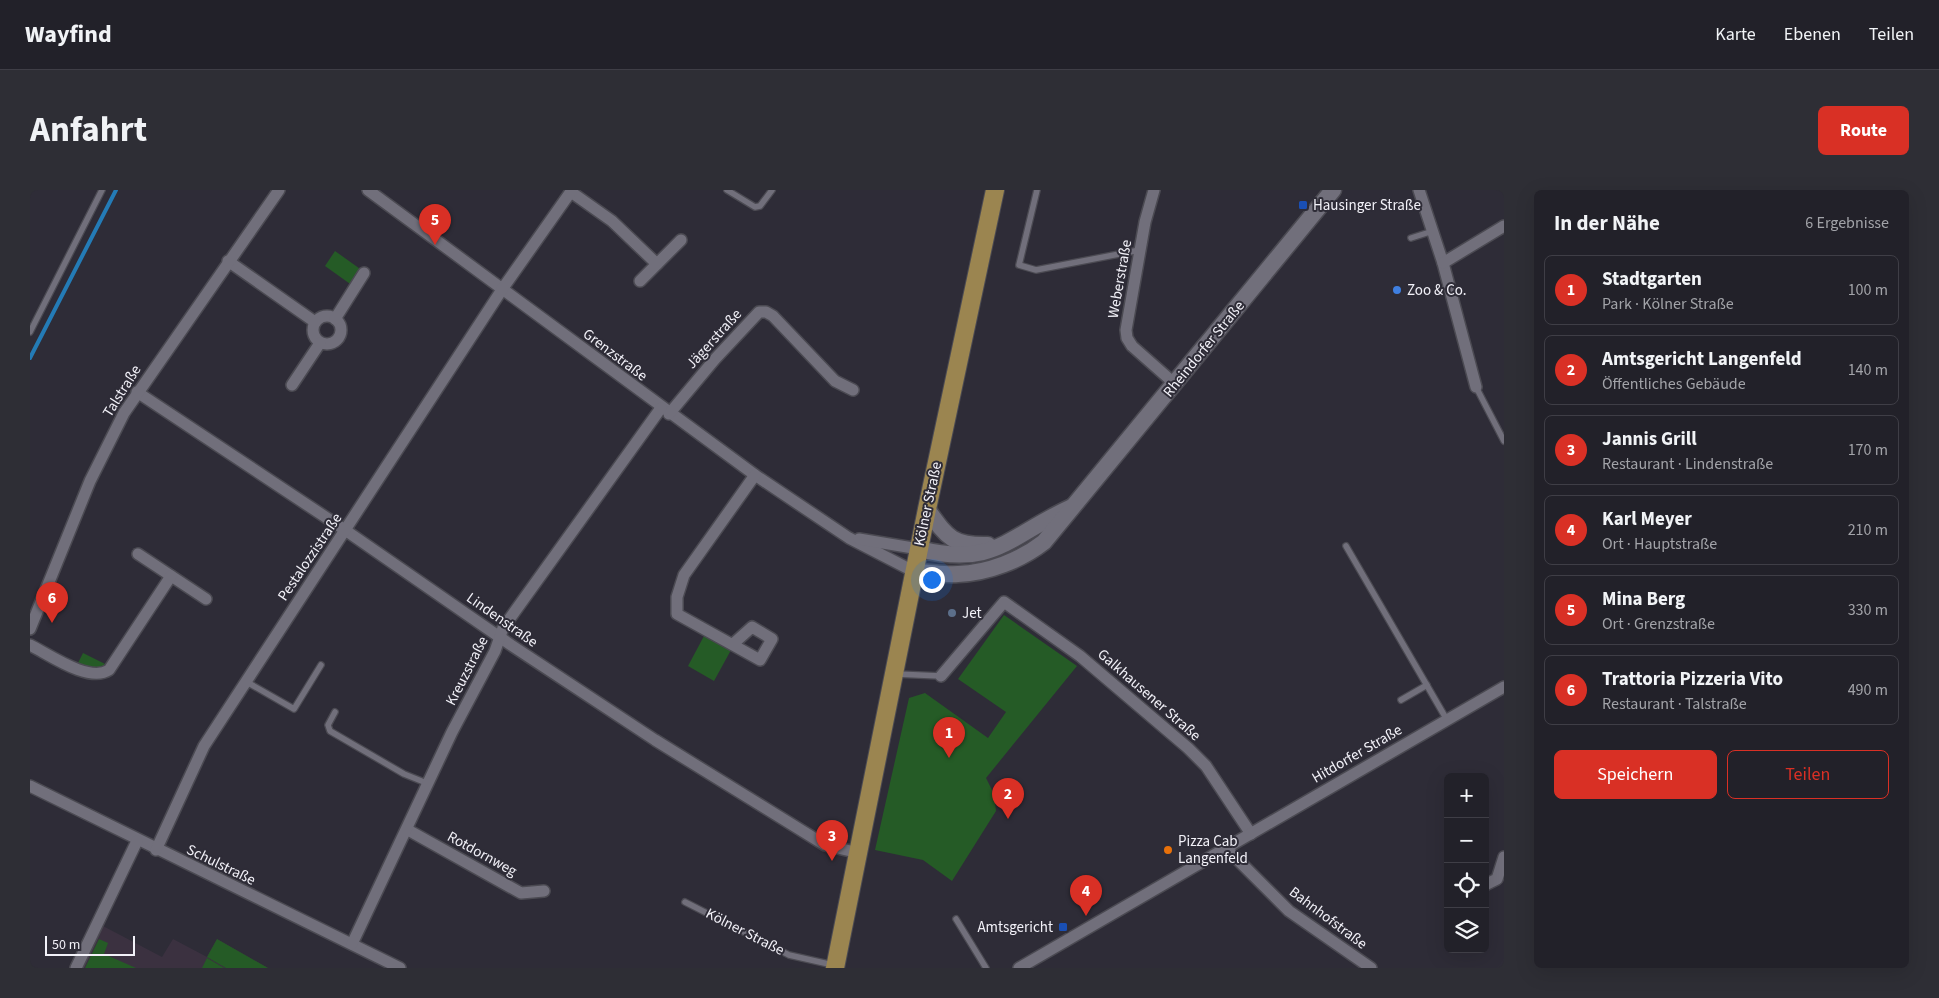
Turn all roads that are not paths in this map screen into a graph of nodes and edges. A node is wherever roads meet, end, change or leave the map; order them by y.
1 (102, 190) edge
2 (279, 190) edge
3 (368, 190) edge
4 (728, 190) edge
5 (772, 190) edge
6 (995, 190) edge
7 (1037, 190) edge
8 (1154, 190) edge
9 (1334, 190) edge
10 (1419, 190) edge
11 (572, 191) edge
12 (1504, 226) edge
13 (1433, 230) junction
14 (1411, 238) dead end
15 (681, 240) dead end
16 (1140, 250) junction
17 (228, 260) junction
18 (1443, 263) junction
19 (657, 264) junction
20 (364, 273) dead end
21 (640, 281) dead end
22 (503, 288) junction
23 (335, 319) junction
24 (315, 322) junction
25 (30, 332) edge
26 (320, 342) junction
27 (1175, 384) junction
28 (292, 385) dead end
29 (1476, 387) joint
30 (853, 390) dead end
31 (137, 392) junction
32 (665, 411) junction
33 (1504, 442) edge
34 (755, 476) junction
35 (1074, 506) junction
36 (927, 509) junction
37 (345, 530) junction
38 (849, 538) junction
39 (1002, 545) junction
40 (1346, 546) dead end
41 (919, 549) junction
42 (138, 554) dead end
43 (915, 572) junction
44 (171, 576) junction
45 (206, 599) dead end
46 (30, 629) edge
47 (501, 637) junction
48 (733, 644) dead end
49 (30, 645) edge
50 (322, 665) dead end
51 (895, 674) junction
52 (941, 676) joint
53 (245, 681) junction
54 (1428, 686) junction
55 (1504, 688) edge
56 (1400, 700) dead end
57 (335, 712) dead end
58 (1447, 720) junction
59 (429, 784) junction
60 (30, 786) edge
61 (408, 830) junction
62 (1251, 834) junction
63 (137, 841) junction
64 (1226, 848) junction
65 (156, 850) junction
66 (858, 853) junction
67 (1504, 857) edge
68 (1489, 883) edge
69 (544, 891) dead end
70 (685, 902) dead end
71 (956, 918) dead end
72 (352, 944) junction
73 (835, 967) edge
74 (76, 968) edge
75 (400, 968) edge
76 (986, 968) edge
77 (1019, 968) edge
78 (1371, 968) edge

1 - 25 lane
2 - 17 street, Talstraße
3 - 22 street, Grenzstraße
4 - 5 lane
6 - 36 main road, Kölner Straße
7 - 16 lane
8 - 16 street, Weberstraße
9 - 27 main road, Rheindorfer Straße
10 - 13 street
11 - 19 street
11 - 22 street, Pestalozzistraße
12 - 18 street
13 - 14 lane
13 - 18 street
15 - 19 street
16 - 27 street, Weberstraße
17 - 24 street
17 - 31 street, Talstraße
18 - 29 street
19 - 21 street
20 - 23 street
22 - 32 street, Grenzstraße
22 - 37 street, Pestalozzistraße
23 - 24 street
23 - 26 street
24 - 26 street
26 - 28 street
27 - 35 main road, Rheindorfer Straße
29 - 33 lane
30 - 32 street, Jägerstraße
31 - 37 street, Lindenstraße
31 - 46 street, Talstraße
32 - 34 street, Grenzstraße
32 - 47 street, Kreuzstraße
34 - 38 street, Grenzstraße
34 - 48 street
35 - 39 main road, Rheindorfer Straße
35 - 43 main road, Rheindorfer Straße
36 - 39 main road, Rheindorfer Straße
36 - 41 main road, Kölner Straße
37 - 47 street, Lindenstraße
37 - 53 street, Pestalozzistraße
38 - 41 street, Grenzstraße
38 - 43 street, Grenzstraße
39 - 41 main road, Rheindorfer Straße
40 - 54 lane
41 - 43 main road, Kölner Straße
42 - 44 street
43 - 51 main road, Kölner Straße
44 - 45 street
44 - 49 street
47 - 59 street, Kreuzstraße
47 - 66 street, Lindenstraße
50 - 53 lane
51 - 52 lane
51 - 66 main road, Kölner Straße
52 - 62 street, Galkhausener Straße
53 - 65 street, Pestalozzistraße
54 - 56 lane
54 - 58 lane
55 - 58 street, Hitdorfer Straße
57 - 59 lane
58 - 62 street, Hitdorfer Straße
59 - 61 street, Kreuzstraße
60 - 63 street, Schulstraße
61 - 69 street, Rotdornweg
61 - 72 street, Kreuzstraße
62 - 64 street, Hitdorfer Straße
63 - 65 street, Schulstraße
63 - 74 street
64 - 77 street, Hitdorfer Straße
64 - 78 street, Bahnhofstraße
65 - 72 street, Schulstraße
66 - 73 main road, Kölner Straße
67 - 68 street
70 - 73 lane, Kölner Straße
71 - 76 lane
72 - 75 street, Schulstraße

